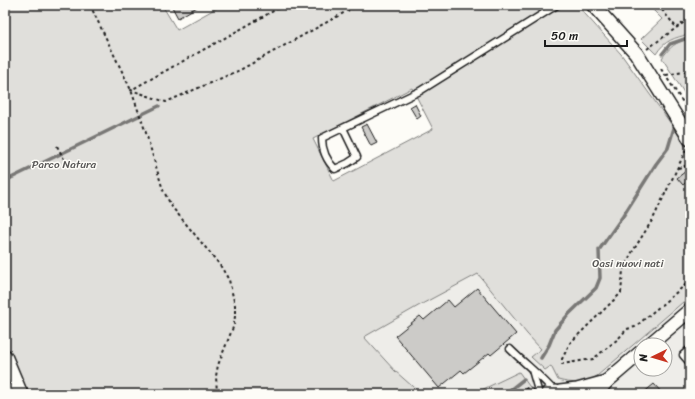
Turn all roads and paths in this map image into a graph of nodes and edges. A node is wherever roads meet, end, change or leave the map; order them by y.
1 (90, 5) edge
2 (284, 5) edge
3 (358, 5) edge
4 (557, 5) edge
5 (593, 5) edge
6 (658, 5) edge
7 (690, 18) edge
8 (676, 27) junction
9 (646, 50) dead end
10 (690, 71) edge
11 (666, 75) dead end
12 (131, 90) junction
13 (343, 128) junction
14 (688, 144) edge
15 (57, 146) dead end
16 (65, 161) dead end
17 (678, 168) junction
18 (690, 169) edge
19 (690, 282) edge
20 (690, 310) edge
21 (659, 337) edge
22 (510, 349) dead end
23 (690, 349) edge
24 (5, 356) edge
25 (633, 359) edge
26 (690, 363) edge
27 (532, 370) junction
28 (606, 382) junction
29 (19, 389) edge
30 (5, 390) edge
31 (556, 393) edge
32 (217, 394) edge
33 (539, 394) edge
34 (596, 394) edge

1 - 12 path
2 - 12 path
3 - 12 path
4 - 13 lane
5 - 14 street
6 - 8 path
7 - 8 path
8 - 9 path
10 - 11 path
12 - 32 path
13 - 13 lane
14 - 17 path
15 - 16 path
17 - 18 path
17 - 19 path
20 - 21 street
22 - 27 lane
23 - 26 lane
24 - 29 street
25 - 28 street
27 - 31 lane
27 - 33 lane
28 - 31 street
28 - 34 street
29 - 30 lane

